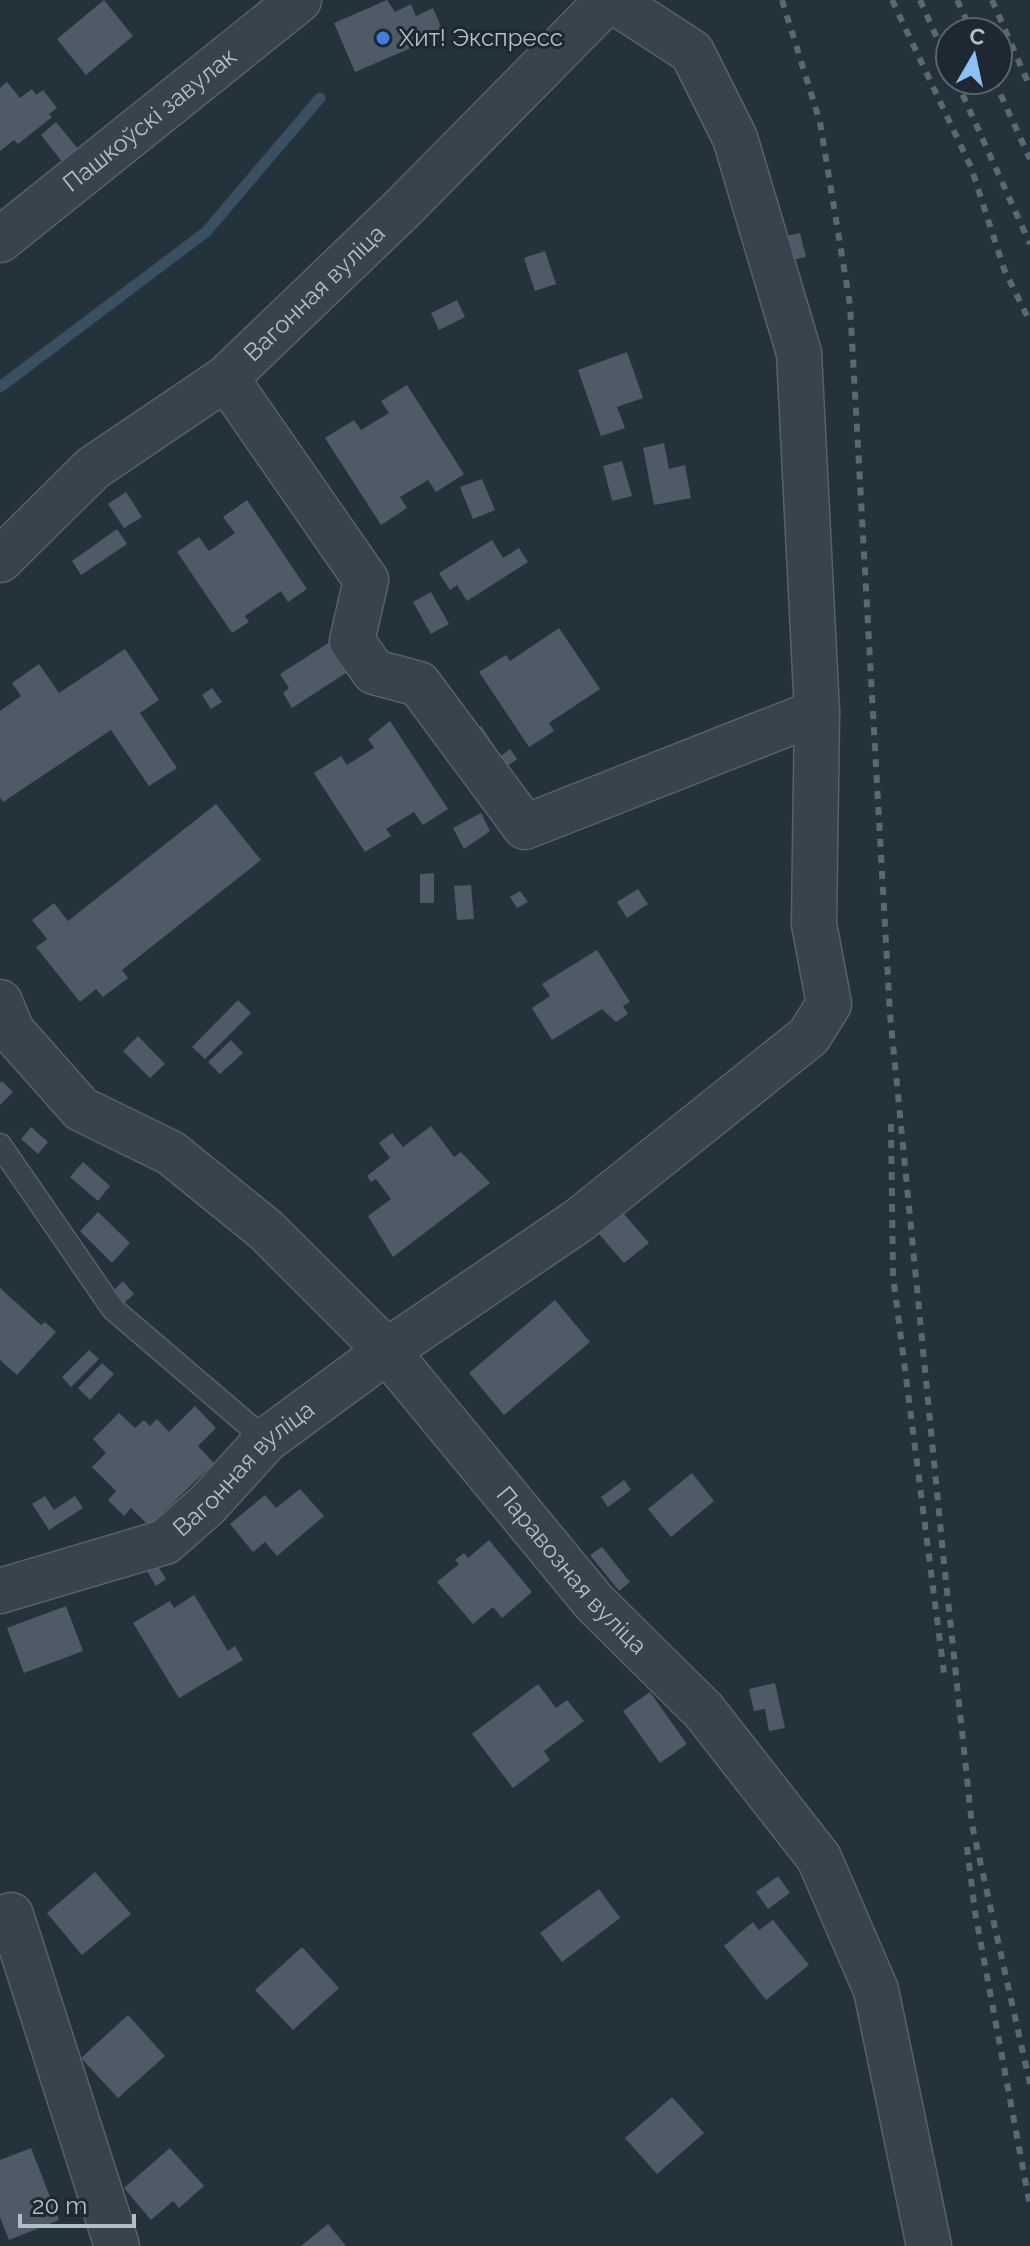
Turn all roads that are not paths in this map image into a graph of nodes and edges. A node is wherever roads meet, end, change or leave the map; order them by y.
1 (299, 0) edge
2 (610, 0) edge
3 (0, 240) edge
4 (226, 378) junction
5 (0, 560) edge
6 (817, 712) junction
7 (4, 1022) edge
8 (0, 1145) edge
9 (387, 1351) junction
10 (266, 1440) junction
11 (0, 1591) edge
12 (11, 1915) dead end
13 (113, 2245) edge
14 (929, 2246) edge

1 - 3 street, Пашкоўскі завулак
2 - 4 street, Вагонная вуліца
2 - 6 street, Вагонная вуліца
4 - 5 street, Вагонная вуліца
4 - 6 street
6 - 9 street, Вагонная вуліца
7 - 9 street, Паравозная вуліца
8 - 10 lane
9 - 10 street, Вагонная вуліца
9 - 14 street, Паравозная вуліца
10 - 11 street, Вагонная вуліца
12 - 13 street

